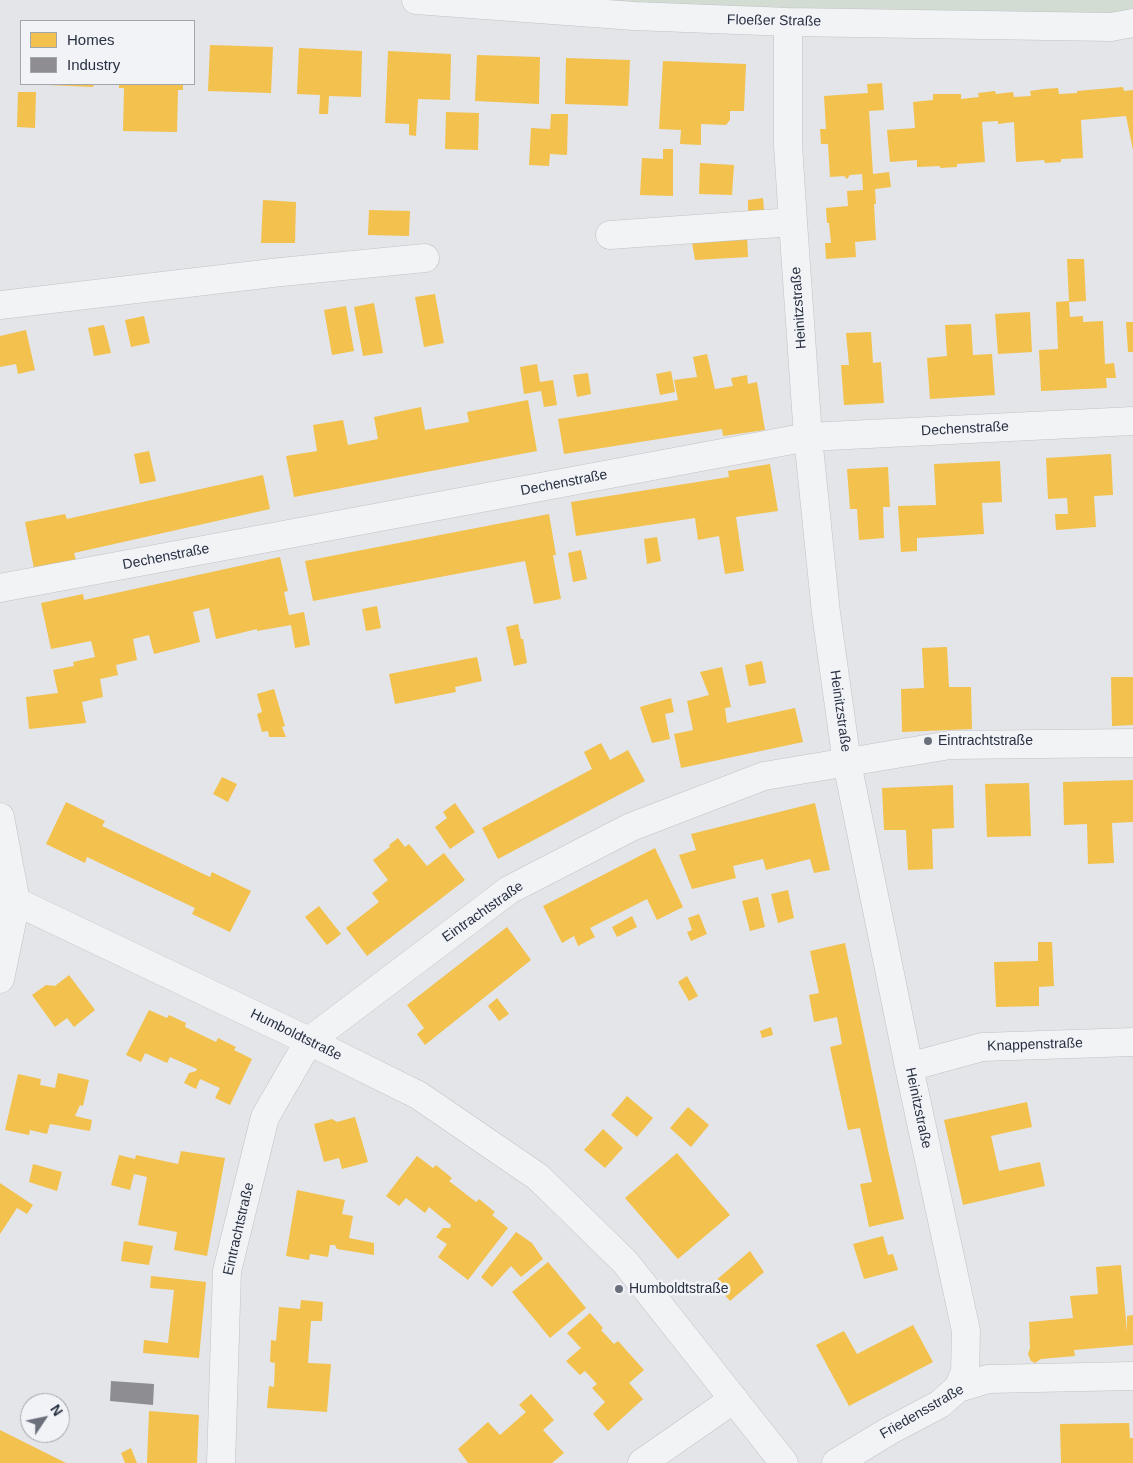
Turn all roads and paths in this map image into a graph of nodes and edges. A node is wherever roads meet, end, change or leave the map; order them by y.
1 (416, 0) edge
2 (788, 22) junction
3 (1133, 22) edge
4 (793, 222) junction
5 (610, 235) dead end
6 (425, 258) dead end
7 (0, 305) edge
8 (1133, 421) edge
9 (808, 437) junction
10 (0, 588) edge
11 (1133, 743) edge
12 (847, 763) junction
13 (0, 818) edge
14 (8, 898) edge
15 (0, 979) edge
16 (309, 1040) junction
17 (1133, 1042) edge
18 (909, 1067) junction
19 (1133, 1376) edge
20 (958, 1388) junction
21 (734, 1400) junction
22 (221, 1463) edge
23 (642, 1463) edge
24 (784, 1463) edge
25 (836, 1463) edge

1 - 2 street, Floeßer Straße
2 - 3 street, Floeßer Straße
2 - 4 street, Heinitzstraße
4 - 5 street
4 - 9 street, Heinitzstraße
6 - 7 street
8 - 9 street, Dechenstraße
9 - 10 street, Dechenstraße
9 - 12 street, Heinitzstraße
11 - 12 street, Eintrachtstraße
12 - 16 street, Eintrachtstraße
12 - 18 street, Heinitzstraße
13 - 14 street
14 - 15 street
14 - 16 street, Humboldtstraße
16 - 21 street, Humboldtstraße
16 - 22 street, Eintrachtstraße
17 - 18 street, Knappenstraße
18 - 20 street, Heinitzstraße
19 - 20 street, Friedensstraße
20 - 25 street, Friedensstraße
21 - 23 street
21 - 24 street, Humboldtstraße

